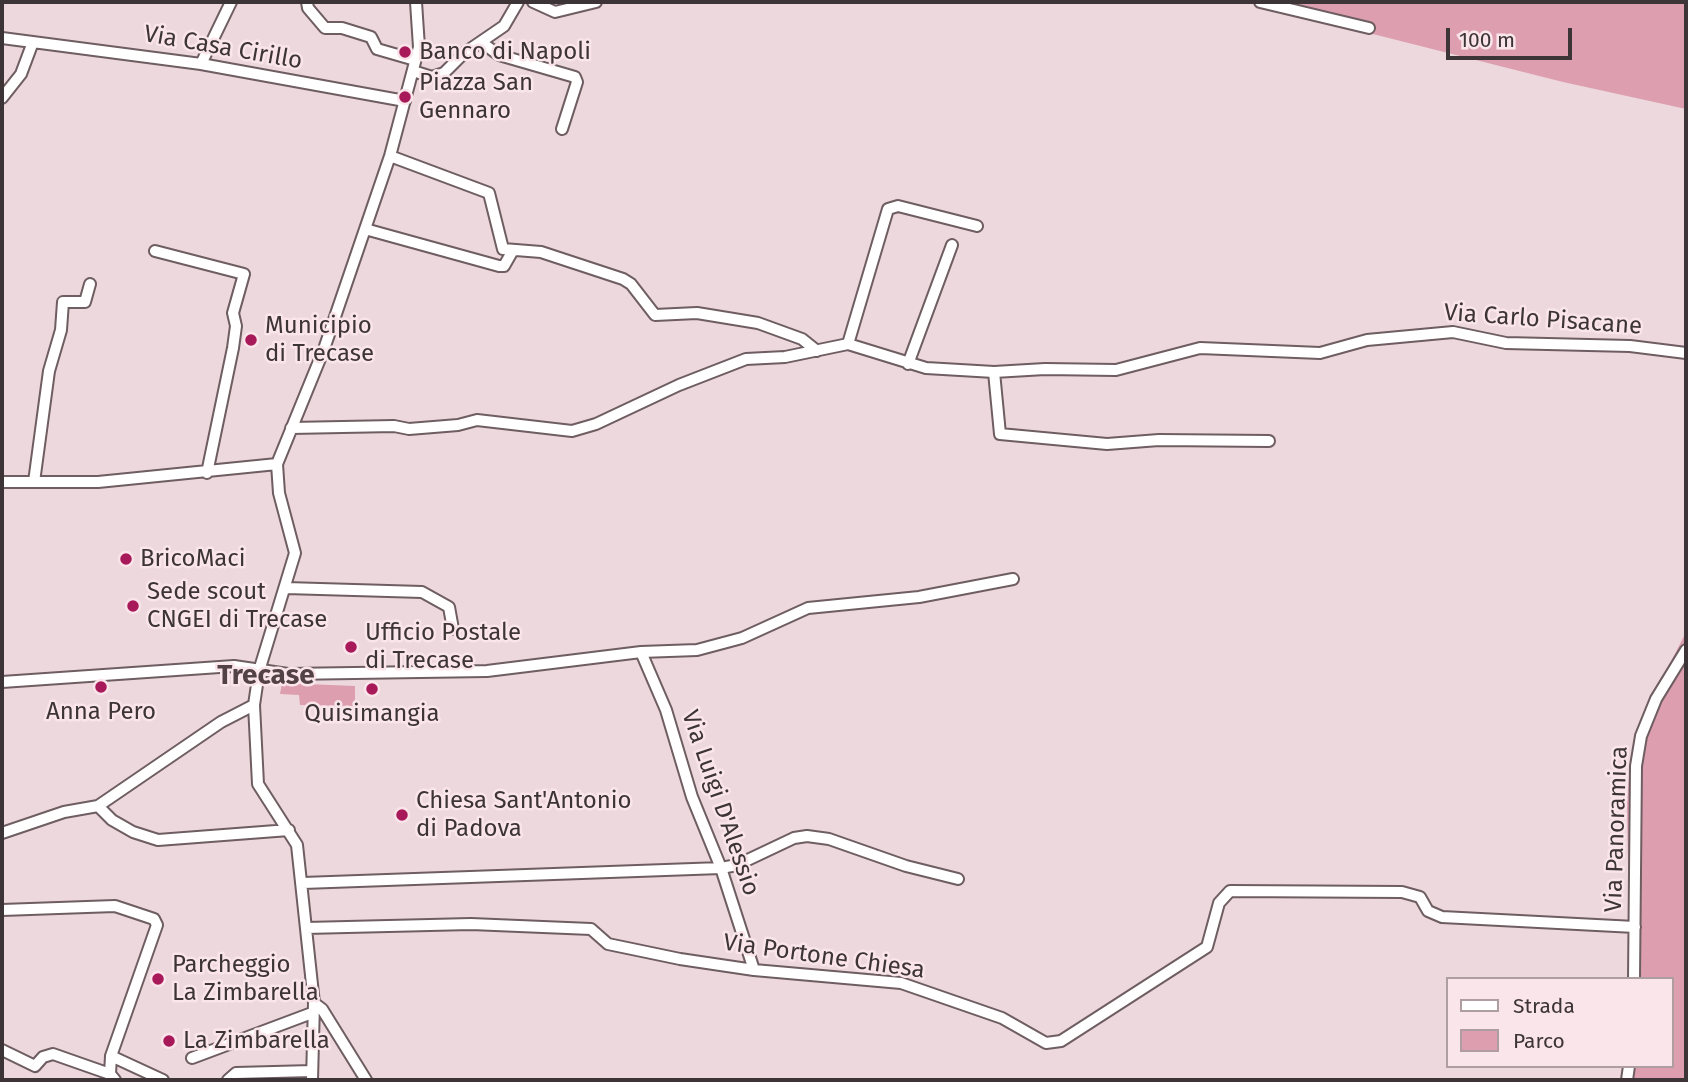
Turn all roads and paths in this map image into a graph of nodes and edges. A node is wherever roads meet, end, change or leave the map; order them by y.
1 (230, 2) edge
2 (307, 2) edge
3 (416, 2) edge
4 (518, 2) edge
5 (533, 2) edge
6 (564, 2) edge
7 (596, 2) edge
8 (1260, 2) edge
9 (555, 12) junction
10 (1369, 28) dead end
11 (2, 38) edge
12 (33, 41) junction
13 (481, 42) junction
14 (201, 64) junction
15 (414, 65) junction
16 (2, 98) edge
17 (405, 102) junction
18 (562, 129) dead end
19 (390, 156) junction
20 (978, 226) dead end
21 (365, 229) junction
22 (952, 245) dead end
23 (155, 251) dead end
24 (512, 252) junction
25 (90, 284) dead end
26 (848, 344) junction
27 (817, 351) junction
28 (1686, 353) edge
29 (908, 364) junction
30 (994, 372) junction
31 (291, 428) junction
32 (1269, 441) dead end
33 (277, 464) junction
34 (207, 473) junction
35 (2, 482) edge
36 (34, 482) junction
37 (1013, 579) dead end
38 (286, 588) junction
39 (453, 629) dead end
40 (1686, 650) edge
41 (641, 652) junction
42 (259, 671) junction
43 (2, 682) edge
44 (254, 705) junction
45 (98, 806) junction
46 (289, 830) junction
47 (2, 833) edge
48 (722, 868) junction
49 (958, 879) dead end
50 (303, 883) junction
51 (2, 909) edge
52 (306, 928) junction
53 (1635, 928) junction
54 (754, 970) junction
55 (1634, 977) edge
56 (313, 1008) junction
57 (2, 1050) edge
58 (111, 1056) junction
59 (192, 1058) dead end
60 (312, 1076) edge
61 (112, 1077) edge
62 (163, 1080) edge
63 (228, 1080) edge
64 (366, 1080) edge

1 - 14 street
2 - 15 street
3 - 15 street
4 - 13 street
5 - 9 street
6 - 9 street
7 - 9 street
8 - 10 street
11 - 12 street, Via Casa Cirillo
12 - 14 street, Via Casa Cirillo
12 - 16 street
13 - 15 street
13 - 18 street
14 - 17 street, Via Casa Cirillo
15 - 17 street
17 - 19 street
19 - 21 street
19 - 24 street
20 - 26 street
21 - 24 street
21 - 31 street
22 - 29 street
23 - 34 street
24 - 27 street
25 - 36 street
26 - 27 street
26 - 29 street, Via Carlo Pisacane
27 - 31 street
28 - 30 street, Via Carlo Pisacane
29 - 30 street, Via Carlo Pisacane
30 - 32 street
31 - 33 street
33 - 34 street
33 - 38 street
34 - 36 street
35 - 36 street
37 - 41 street
38 - 39 street
38 - 42 street
40 - 53 street, Via Panoramica
41 - 42 street
41 - 48 street, Via Luigi D'Alessio
42 - 43 street
42 - 44 street
44 - 45 street
44 - 46 street
45 - 46 street
45 - 47 street
46 - 50 street
48 - 49 street
48 - 50 street
48 - 54 street, Via Luigi D'Alessio
50 - 52 street
51 - 58 street
52 - 54 street, Via Portone Chiesa
52 - 56 street
53 - 54 street, Via Portone Chiesa
53 - 55 street, Via Panoramica
56 - 59 street
56 - 60 street
56 - 64 street
57 - 61 street
58 - 61 street
58 - 62 street
60 - 63 street

